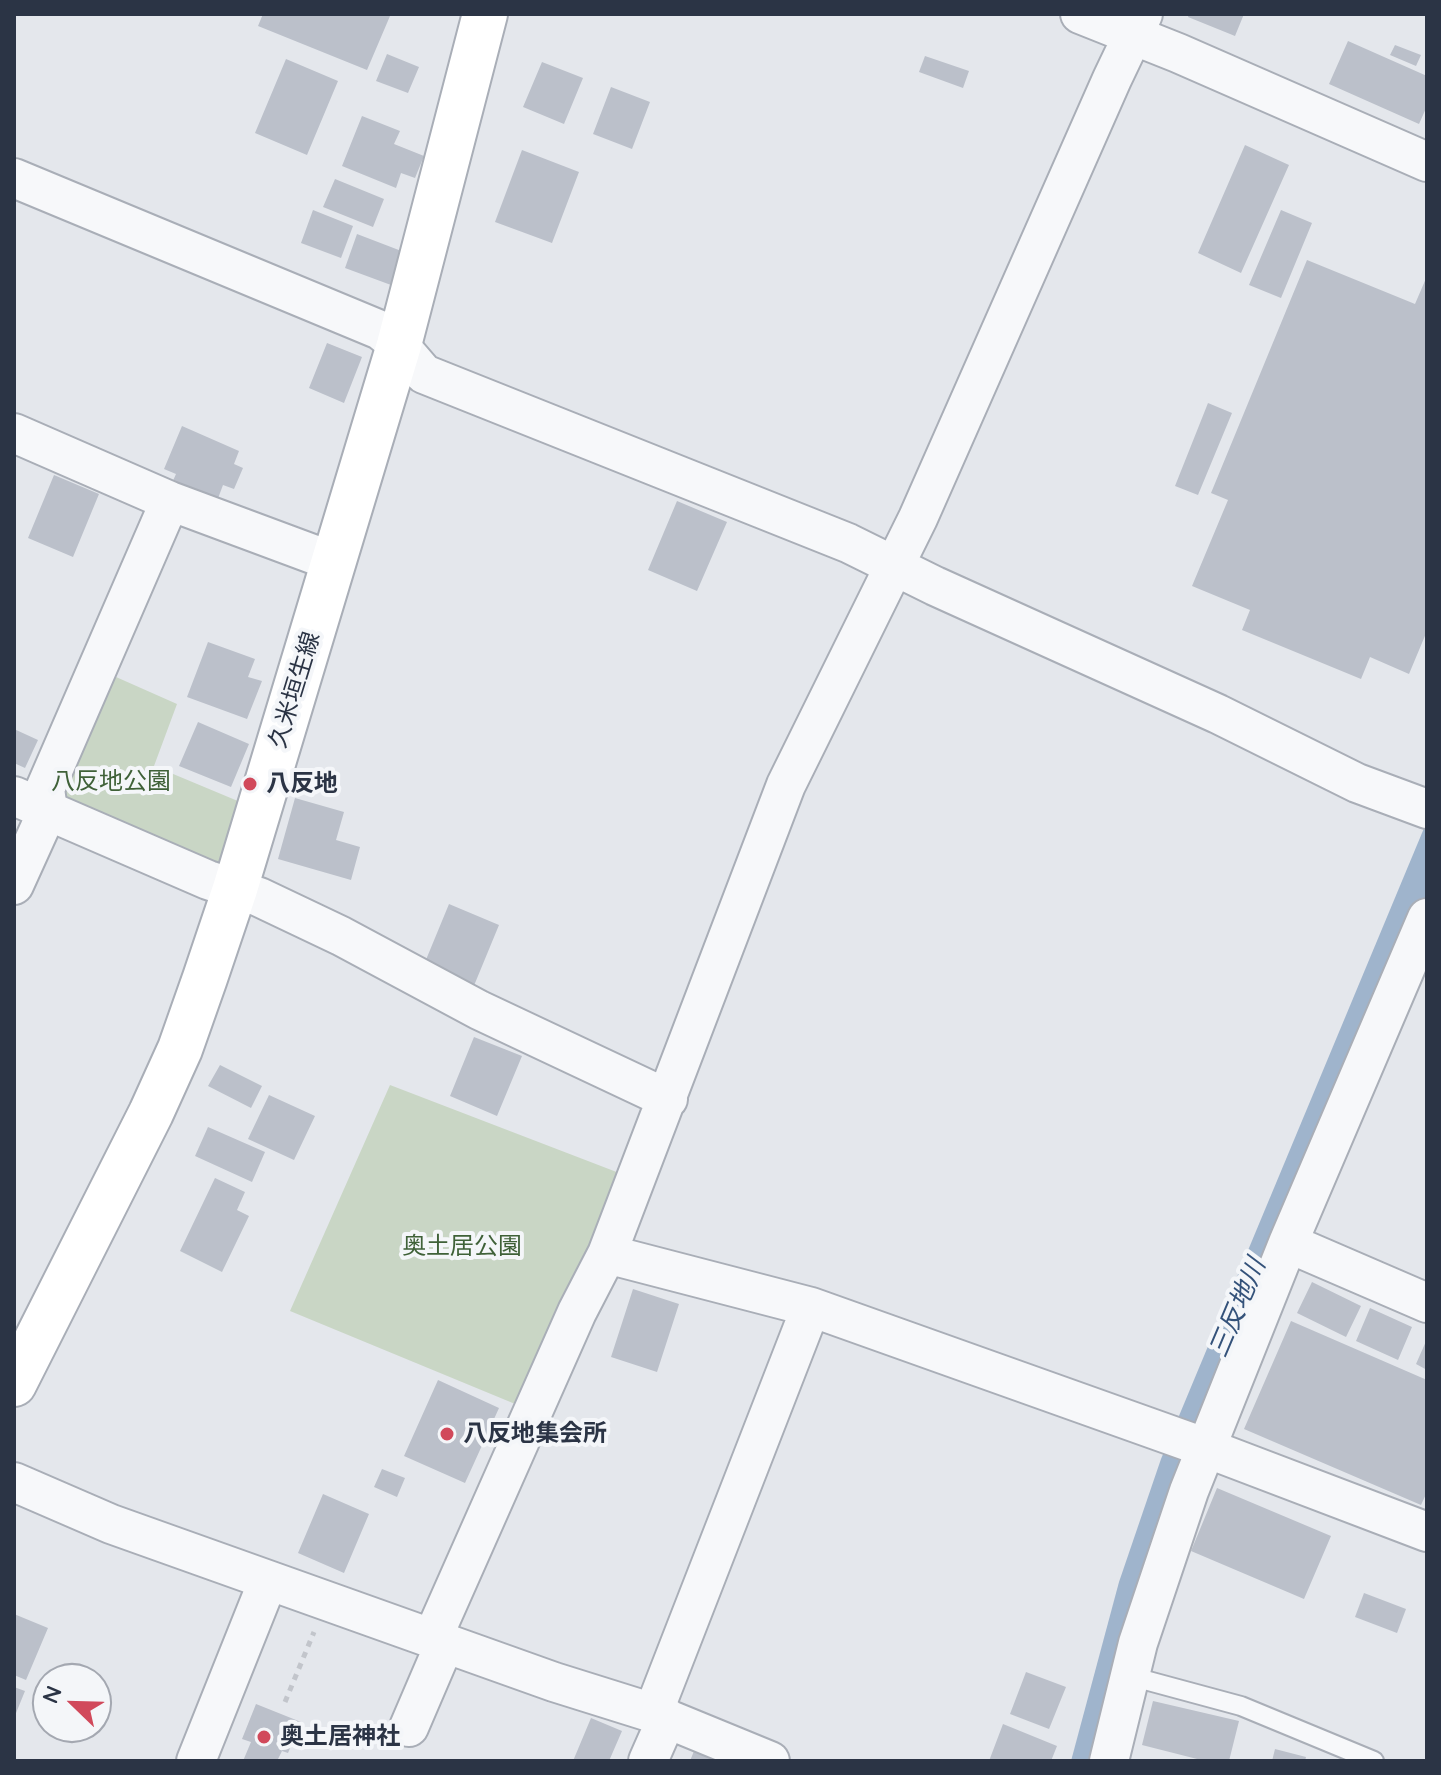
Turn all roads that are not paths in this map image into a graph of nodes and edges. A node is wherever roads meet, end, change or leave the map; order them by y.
1 (485, 14) edge
2 (1080, 14) edge
3 (1139, 24) edge
4 (1427, 162) edge
5 (14, 178) edge
6 (399, 345) junction
7 (14, 433) edge
8 (170, 501) junction
9 (334, 562) junction
10 (896, 567) junction
11 (31, 803) edge
12 (1427, 809) edge
13 (14, 885) edge
14 (235, 889) junction
15 (1427, 918) edge
16 (668, 1099) junction
17 (1288, 1243) junction
18 (607, 1254) junction
19 (1427, 1303) edge
20 (811, 1307) junction
21 (14, 1384) edge
22 (1204, 1447) junction
23 (14, 1482) edge
24 (1427, 1532) edge
25 (268, 1581) junction
26 (438, 1641) junction
27 (1130, 1676) junction
28 (660, 1715) junction
29 (409, 1727) dead end
30 (196, 1761) edge
31 (648, 1761) edge
32 (770, 1761) edge
33 (1109, 1761) edge
34 (1374, 1761) edge

1 - 6 main road, 久米垣生線
2 - 3 street
3 - 4 street
3 - 10 street
5 - 6 street
6 - 9 main road, 久米垣生線
6 - 10 street
7 - 8 street
8 - 9 street
8 - 11 street
9 - 14 main road, 久米垣生線
10 - 12 street
10 - 16 street
11 - 13 street
11 - 14 street
14 - 16 street
14 - 21 main road, 久米垣生線
15 - 17 street
16 - 18 street
17 - 19 street
17 - 22 street
18 - 20 street
18 - 26 street
20 - 22 street
20 - 28 street
22 - 24 street
22 - 27 street
23 - 25 street
25 - 26 street
25 - 30 street
26 - 28 street
26 - 29 street
27 - 33 street
27 - 34 lane
28 - 31 street
28 - 32 street

